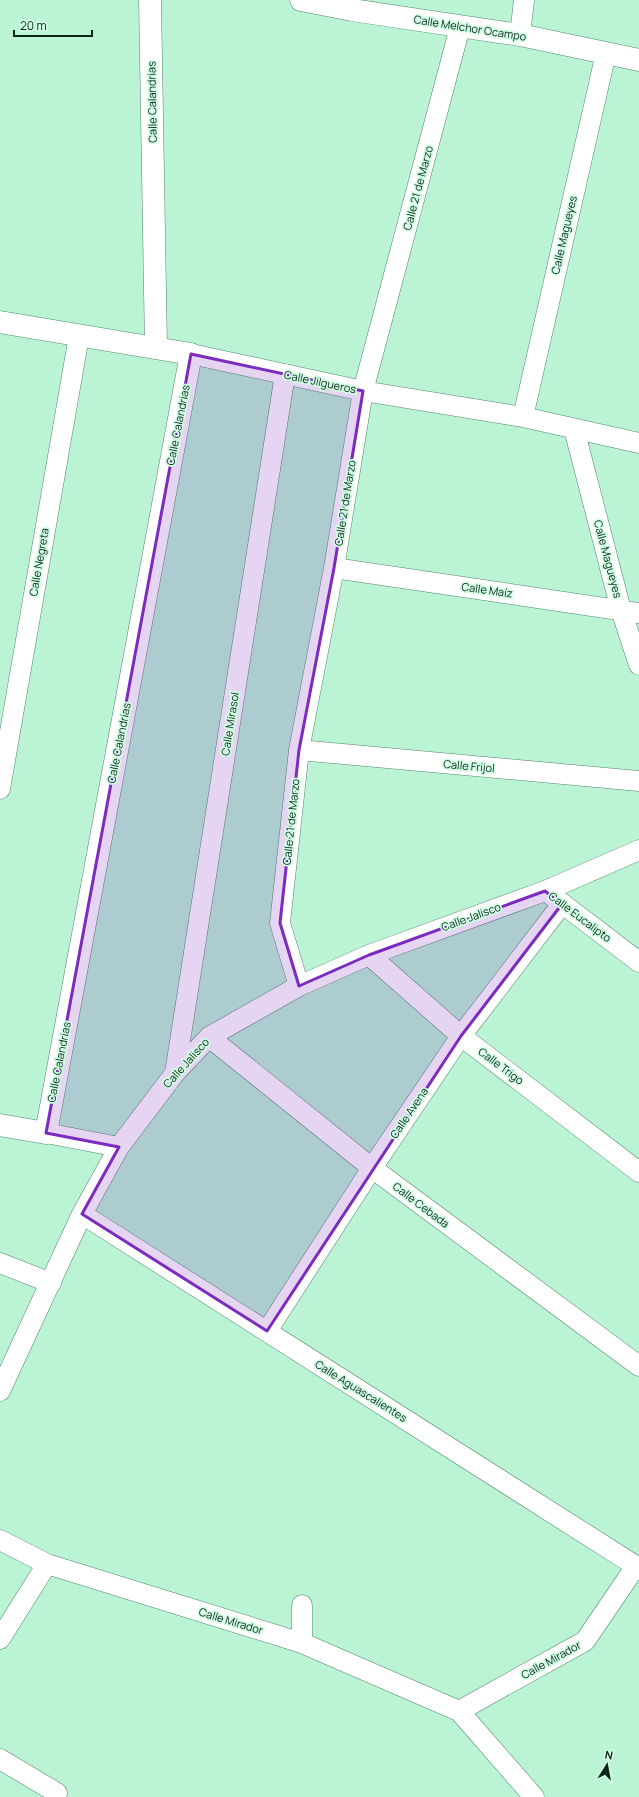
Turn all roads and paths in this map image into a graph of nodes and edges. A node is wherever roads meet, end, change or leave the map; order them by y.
1 (150, 0) edge
2 (301, 0) edge
3 (524, 0) edge
4 (353, 5) edge
5 (460, 27) junction
6 (520, 36) junction
7 (606, 53) junction
8 (639, 60) edge
9 (0, 322) edge
10 (79, 336) junction
11 (156, 348) junction
12 (192, 354) junction
13 (285, 374) junction
14 (363, 391) junction
15 (523, 418) junction
16 (574, 429) junction
17 (639, 443) edge
18 (334, 568) junction
19 (630, 612) edge
20 (639, 665) edge
21 (299, 750) junction
22 (639, 781) edge
23 (0, 789) edge
24 (639, 850) edge
25 (545, 890) junction
26 (562, 904) junction
27 (369, 955) junction
28 (639, 962) edge
29 (299, 986) junction
30 (461, 1036) junction
31 (209, 1037) junction
32 (175, 1073) junction
33 (0, 1124) edge
34 (46, 1133) junction
35 (119, 1147) junction
36 (372, 1168) junction
37 (639, 1172) edge
38 (82, 1214) junction
39 (0, 1264) edge
40 (51, 1284) junction
41 (267, 1331) junction
42 (639, 1366) edge
43 (0, 1391) edge
44 (0, 1540) edge
45 (47, 1564) junction
46 (638, 1567) edge
47 (302, 1605) dead end
48 (0, 1639) edge
49 (302, 1643) junction
50 (459, 1711) junction
51 (0, 1759) edge
52 (57, 1793) dead end
53 (534, 1797) edge

1 - 11 street, Calle Calandrias
2 - 4 street, Calle Melchor Ocampo
3 - 6 street
4 - 5 street, Calle Melchor Ocampo
5 - 6 street, Calle Melchor Ocampo
5 - 14 street, Calle 21 de Marzo
6 - 7 street, Calle Melchor Ocampo
7 - 8 street, Calle Melchor Ocampo
7 - 15 street, Calle Magueyes
9 - 10 street, Calle Jilgueros
10 - 11 street, Calle Jilgueros
10 - 23 street, Calle Negreta
11 - 12 street, Calle Jilgueros
12 - 13 street, Calle Jilgueros
12 - 34 street, Calle Calandrias
13 - 14 street, Calle Jilgueros
13 - 32 street, Calle Mirasol
14 - 15 street, Calle Jilgueros
14 - 18 street, Calle 21 de Marzo
15 - 16 street, Calle Jilgueros
16 - 17 street, Calle Jilgueros
16 - 19 street, Calle Magueyes
18 - 19 street, Calle Maíz
18 - 21 street, Calle 21 de Marzo
19 - 20 street, Calle Magueyes
21 - 22 street, Calle Frijol
21 - 29 street, Calle 21 de Marzo
24 - 25 street, Calle Eucalipto
25 - 26 street, Calle Eucalipto
25 - 27 street, Calle Jalisco
26 - 28 street, Calle Eucalipto
26 - 30 street, Calle Avena
27 - 29 street, Calle Jalisco
27 - 30 street, Calle Trigo
29 - 31 street, Calle Jalisco
30 - 36 street, Calle Avena
30 - 37 street, Calle Trigo
31 - 32 street, Calle Jalisco
31 - 36 street, Calle Cebada
32 - 35 street, Calle Jalisco
33 - 34 street
34 - 35 street
35 - 38 street, Calle Jalisco
36 - 41 street, Calle Avena
36 - 42 street, Calle Cebada
38 - 40 street, Calle Jalisco
38 - 41 street, Calle Aguascalientes
39 - 40 street
40 - 43 street, Calle Jalisco
41 - 46 street, Calle Aguascalientes
44 - 45 street, Calle Mirador
45 - 48 street
45 - 49 street, Calle Mirador
46 - 50 street, Calle Mirador
47 - 49 street
49 - 50 street, Calle Mirador
50 - 53 street, Calle Mirador
51 - 52 street

